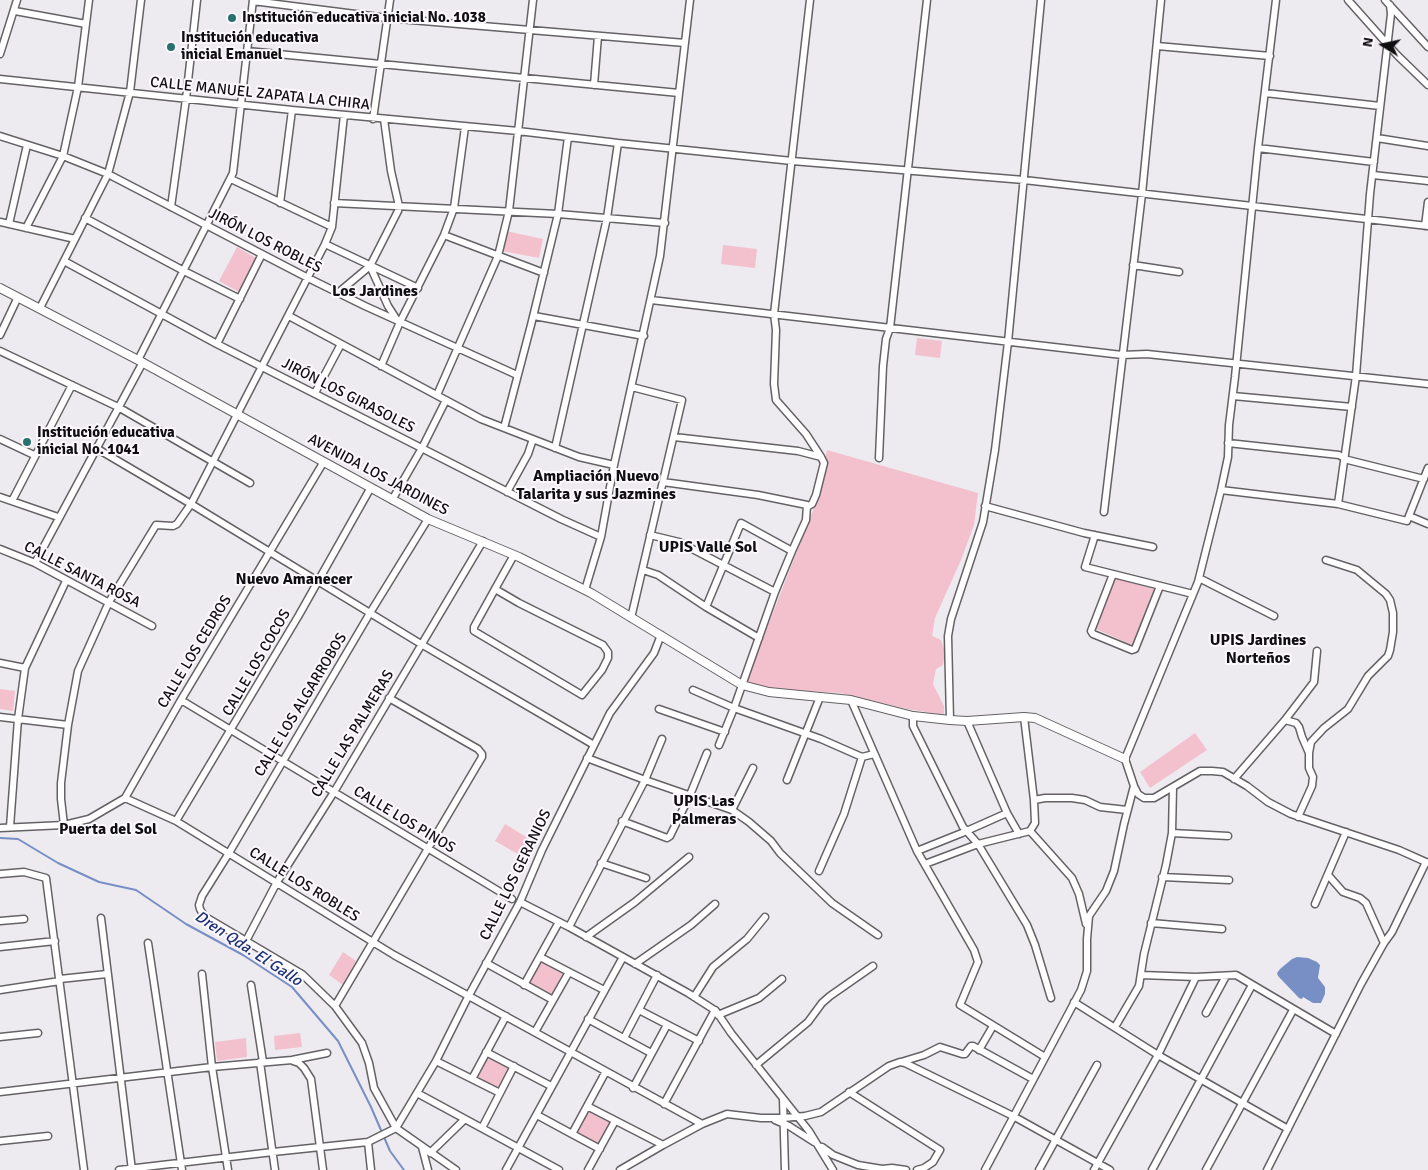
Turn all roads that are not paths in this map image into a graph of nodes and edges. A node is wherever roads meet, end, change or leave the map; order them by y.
1 (17, 0) edge
2 (88, 0) edge
3 (141, 0) edge
4 (196, 0) edge
5 (390, 0) edge
6 (533, 0) edge
7 (690, 0) edge
8 (810, 0) edge
9 (927, 0) edge
10 (1041, 0) edge
11 (1161, 0) edge
12 (1276, 0) edge
13 (1348, 0) edge
14 (253, 1) edge
15 (1388, 3) edge
16 (15, 10) junction
17 (387, 18) junction
18 (86, 24) junction
19 (529, 30) junction
20 (598, 36) junction
21 (684, 43) junction
22 (1387, 44) junction
23 (1156, 46) junction
24 (1428, 47) edge
25 (247, 51) junction
26 (0, 54) edge
27 (1270, 56) junction
28 (381, 65) junction
29 (524, 78) junction
30 (0, 79) edge
31 (594, 85) junction
32 (1428, 85) edge
33 (78, 87) junction
34 (130, 92) junction
35 (679, 93) junction
36 (1265, 93) junction
37 (186, 98) junction
38 (242, 104) junction
39 (1380, 106) junction
40 (292, 110) junction
41 (344, 115) junction
42 (373, 119) junction
43 (384, 120) junction
44 (465, 127) junction
45 (518, 131) junction
46 (0, 136) edge
47 (568, 137) junction
48 (1377, 138) junction
49 (618, 143) junction
50 (27, 145) junction
51 (1428, 146) edge
52 (673, 148) junction
53 (1258, 148) junction
54 (63, 156) junction
55 (792, 161) junction
56 (1374, 162) junction
57 (907, 171) junction
58 (108, 174) junction
59 (1373, 175) junction
60 (231, 179) junction
61 (1024, 180) junction
62 (1428, 181) edge
63 (1142, 194) junction
64 (280, 202) junction
65 (1428, 202) edge
66 (334, 203) junction
67 (399, 206) junction
68 (1252, 206) junction
69 (171, 207) junction
70 (454, 208) junction
71 (509, 211) junction
72 (558, 214) junction
73 (85, 218) junction
74 (607, 218) junction
75 (1368, 220) junction
76 (0, 222) edge
77 (665, 223) junction
78 (9, 224) junction
79 (208, 226) junction
80 (1427, 226) edge
81 (332, 227) junction
82 (26, 228) junction
83 (444, 235) junction
84 (75, 239) junction
85 (325, 244) junction
86 (262, 254) junction
87 (498, 256) junction
88 (64, 261) junction
89 (370, 266) junction
90 (1133, 266) junction
91 (184, 271) junction
92 (1179, 272) dead end
93 (544, 274) junction
94 (308, 278) junction
95 (0, 288) edge
96 (418, 288) junction
97 (339, 292) junction
98 (18, 297) junction
99 (240, 299) junction
100 (652, 300) junction
101 (40, 308) junction
102 (774, 314) junction
103 (162, 315) junction
104 (289, 316) junction
105 (534, 316) junction
106 (399, 321) junction
107 (583, 324) junction
108 (890, 328) junction
109 (0, 335) edge
110 (644, 336) junction
111 (1008, 342) junction
112 (218, 344) junction
113 (341, 344) junction
114 (457, 348) junction
115 (0, 351) edge
116 (1122, 355) junction
117 (140, 361) junction
118 (1236, 364) junction
119 (263, 366) junction
120 (381, 366) junction
121 (517, 375) junction
122 (1356, 376) junction
123 (1428, 384) edge
124 (72, 385) junction
125 (632, 387) junction
126 (315, 393) junction
127 (436, 396) junction
128 (1233, 396) junction
129 (446, 400) junction
130 (118, 407) junction
131 (1352, 408) junction
132 (237, 415) junction
133 (504, 428) junction
134 (674, 437) junction
135 (0, 439) edge
136 (533, 439) junction
137 (1228, 443) junction
138 (96, 448) junction
139 (422, 448) junction
140 (555, 448) junction
141 (34, 455) junction
142 (821, 457) junction
143 (879, 458) dead end
144 (1344, 458) junction
145 (213, 461) junction
146 (323, 463) junction
147 (614, 465) junction
148 (1428, 468) edge
149 (1424, 479) junction
150 (663, 482) junction
151 (250, 483) dead end
152 (370, 489) junction
153 (1222, 490) junction
154 (507, 492) junction
155 (0, 497) edge
156 (392, 500) junction
157 (12, 501) junction
158 (191, 504) junction
159 (1338, 504) junction
160 (985, 506) junction
161 (807, 507) junction
162 (1104, 512) dead end
163 (1409, 516) junction
164 (58, 517) junction
165 (428, 519) junction
166 (1428, 524) edge
167 (650, 535) junction
168 (1095, 535) junction
169 (601, 537) junction
170 (483, 541) junction
171 (1153, 547) dead end
172 (0, 548) edge
173 (792, 551) junction
174 (269, 552) junction
175 (514, 555) junction
176 (1326, 560) dead end
177 (35, 563) junction
178 (723, 565) junction
179 (643, 570) junction
180 (1113, 574) junction
181 (1199, 578) junction
182 (66, 580) junction
183 (318, 582) junction
184 (1160, 586) junction
185 (495, 589) junction
186 (585, 590) junction
187 (775, 592) junction
188 (1193, 594) junction
189 (109, 602) junction
190 (706, 608) junction
191 (370, 613) junction
192 (1274, 616) dead end
193 (631, 618) junction
194 (152, 626) dead end
195 (661, 635) junction
196 (759, 638) junction
197 (422, 644) junction
198 (1318, 651) dead end
199 (0, 663) edge
200 (25, 668) junction
201 (742, 685) junction
202 (693, 690) dead end
203 (820, 697) junction
204 (389, 698) junction
205 (181, 700) junction
206 (851, 700) junction
207 (734, 708) junction
208 (659, 709) dead end
209 (913, 716) junction
210 (0, 717) edge
211 (1024, 717) junction
212 (18, 719) junction
213 (950, 720) junction
214 (1286, 720) junction
215 (967, 721) junction
216 (68, 726) junction
217 (231, 730) junction
218 (725, 732) junction
219 (806, 734) junction
220 (662, 740) dead end
221 (594, 744) junction
222 (719, 745) dead end
223 (707, 753) dead end
224 (1309, 753) junction
225 (874, 754) junction
226 (862, 757) junction
227 (587, 758) junction
228 (1125, 759) junction
229 (282, 760) junction
230 (753, 768) dead end
231 (1234, 779) junction
232 (644, 780) junction
233 (787, 780) dead end
234 (1134, 786) junction
235 (1173, 787) junction
236 (334, 792) junction
237 (690, 795) junction
238 (125, 798) junction
239 (1034, 800) junction
240 (732, 810) junction
241 (1127, 810) junction
242 (1007, 813) junction
243 (1298, 817) junction
244 (622, 821) junction
245 (176, 822) junction
246 (64, 825) junction
247 (0, 828) edge
248 (10, 828) junction
249 (966, 831) junction
250 (1030, 831) junction
251 (1346, 832) junction
252 (1172, 833) junction
253 (1019, 834) junction
254 (1228, 836) dead end
255 (978, 844) junction
256 (428, 848) junction
257 (917, 851) junction
258 (229, 853) junction
259 (689, 857) dead end
260 (601, 863) junction
261 (1427, 863) edge
262 (925, 864) junction
263 (819, 871) dead end
264 (0, 874) edge
265 (1328, 875) junction
266 (1162, 877) junction
267 (646, 878) dead end
268 (1229, 880) dead end
269 (277, 882) junction
270 (512, 899) dead end
271 (520, 902) junction
272 (715, 904) dead end
273 (1314, 904) dead end
274 (765, 917) dead end
275 (24, 918) dead end
276 (100, 918) dead end
277 (0, 921) edge
278 (559, 922) junction
279 (1151, 923) junction
280 (569, 927) junction
281 (1222, 929) dead end
282 (878, 935) dead end
283 (586, 936) junction
284 (1087, 939) junction
285 (55, 941) junction
286 (246, 941) junction
287 (148, 943) dead end
288 (372, 943) junction
289 (1384, 943) junction
290 (0, 948) edge
291 (540, 956) junction
292 (624, 957) junction
293 (486, 963) junction
294 (635, 964) junction
295 (873, 966) dead end
296 (568, 972) junction
297 (107, 974) junction
298 (202, 974) dead end
299 (1141, 975) junction
300 (657, 976) junction
301 (1196, 976) junction
302 (1226, 976) junction
303 (782, 979) dead end
304 (60, 980) junction
305 (251, 985) dead end
306 (524, 985) junction
307 (1252, 985) junction
308 (0, 990) edge
309 (604, 990) junction
310 (694, 996) junction
311 (468, 997) junction
312 (1051, 998) dead end
313 (553, 1000) junction
314 (1074, 1002) junction
315 (335, 1006) junction
316 (639, 1010) junction
317 (1293, 1010) junction
318 (717, 1012) junction
319 (1206, 1012) dead end
320 (506, 1016) junction
321 (588, 1019) junction
322 (668, 1024) junction
323 (993, 1026) junction
324 (1115, 1027) junction
325 (535, 1032) junction
326 (38, 1033) dead end
327 (1336, 1034) junction
328 (0, 1037) edge
329 (624, 1038) junction
330 (698, 1041) junction
331 (979, 1050) junction
332 (327, 1052) dead end
333 (486, 1052) junction
334 (570, 1053) junction
335 (651, 1053) junction
336 (1158, 1055) junction
337 (1045, 1057) junction
338 (292, 1060) junction
339 (436, 1061) junction
340 (262, 1062) junction
341 (900, 1062) junction
342 (756, 1064) junction
343 (1097, 1065) dead end
344 (514, 1066) junction
345 (212, 1067) junction
346 (168, 1072) junction
347 (605, 1073) junction
348 (121, 1078) junction
349 (1200, 1078) junction
350 (472, 1079) junction
351 (1033, 1079) junction
352 (73, 1084) junction
353 (551, 1086) junction
354 (633, 1088) junction
355 (0, 1092) edge
356 (417, 1092) junction
357 (850, 1092) junction
358 (500, 1093) junction
359 (783, 1099) junction
360 (1243, 1103) junction
361 (664, 1104) junction
362 (587, 1106) junction
363 (537, 1115) junction
364 (1013, 1116) junction
365 (797, 1117) junction
366 (465, 1119) junction
367 (783, 1120) junction
368 (615, 1121) junction
369 (702, 1124) junction
370 (396, 1128) junction
371 (482, 1128) junction
372 (1288, 1129) junction
373 (572, 1134) junction
374 (48, 1136) dead end
375 (1055, 1140) junction
376 (0, 1141) edge
377 (368, 1142) junction
378 (818, 1144) junction
379 (663, 1145) junction
380 (320, 1147) junction
381 (422, 1148) junction
382 (518, 1148) junction
383 (600, 1149) junction
384 (273, 1152) junction
385 (430, 1152) junction
386 (227, 1157) junction
387 (1098, 1163) junction
388 (182, 1166) edge
389 (132, 1169) edge
390 (84, 1170) edge
391 (119, 1170) edge
392 (228, 1170) edge
393 (275, 1170) edge
394 (323, 1170) edge
395 (371, 1170) edge
396 (428, 1170) edge
397 (456, 1170) edge
398 (506, 1170) edge
399 (559, 1170) edge
400 (588, 1170) edge
401 (620, 1170) edge
402 (785, 1170) edge
403 (833, 1170) edge
404 (906, 1170) edge
405 (917, 1170) edge
406 (985, 1170) edge
407 (1039, 1170) edge
408 (1094, 1170) edge
409 (1110, 1170) edge
410 (1152, 1170) edge
411 (1206, 1170) edge
412 (1268, 1170) edge

1 - 16 street
2 - 18 street
3 - 34 street
4 - 37 street
5 - 17 street
6 - 19 street
7 - 21 street
8 - 55 street
9 - 57 street
10 - 61 street
11 - 23 street
12 - 27 street
13 - 22 street
14 - 17 street
14 - 25 street
15 - 22 street
15 - 24 street
16 - 18 street
16 - 26 street
17 - 19 street
17 - 28 street
18 - 33 street
19 - 20 street
19 - 29 street
20 - 21 street
20 - 31 street
21 - 35 street
22 - 32 street
22 - 39 street
23 - 27 street
23 - 63 street
25 - 28 street
25 - 38 street
27 - 36 street
28 - 29 street
28 - 42 street
29 - 31 street
29 - 45 street
30 - 33 street, CALLE MANUEL ZAPATA LA CHIRA
31 - 35 street
33 - 34 street, CALLE MANUEL ZAPATA LA CHIRA
33 - 54 street
34 - 37 street, CALLE MANUEL ZAPATA LA CHIRA
34 - 58 street
35 - 52 street
36 - 39 street
36 - 53 street
37 - 38 street, CALLE MANUEL ZAPATA LA CHIRA
37 - 69 street
38 - 40 street, CALLE MANUEL ZAPATA LA CHIRA
38 - 60 street
39 - 48 street
40 - 41 street, CALLE MANUEL ZAPATA LA CHIRA
40 - 64 street
41 - 42 street, CALLE MANUEL ZAPATA LA CHIRA
41 - 66 street
42 - 43 street, CALLE MANUEL ZAPATA LA CHIRA
43 - 44 street, CALLE MANUEL ZAPATA LA CHIRA
43 - 67 street
44 - 45 street, CALLE MANUEL ZAPATA LA CHIRA
44 - 70 street
45 - 47 street, CALLE MANUEL ZAPATA LA CHIRA
45 - 71 street
46 - 50 street, JIRÓN LOS ROBLES
47 - 49 street, CALLE MANUEL ZAPATA LA CHIRA
47 - 72 street
48 - 51 street
48 - 56 street
49 - 52 street, CALLE MANUEL ZAPATA LA CHIRA
49 - 74 street
50 - 54 street, JIRÓN LOS ROBLES
50 - 78 street
52 - 55 street, CALLE MANUEL ZAPATA LA CHIRA
52 - 77 street
53 - 56 street
53 - 68 street
54 - 58 street, JIRÓN LOS ROBLES
54 - 82 street
55 - 57 street, CALLE MANUEL ZAPATA LA CHIRA
55 - 102 street
56 - 59 street
57 - 61 street, CALLE MANUEL ZAPATA LA CHIRA
57 - 108 street
58 - 69 street, JIRÓN LOS ROBLES
58 - 73 street
59 - 62 street
59 - 75 street
60 - 64 street
60 - 79 street
61 - 63 street, CALLE MANUEL ZAPATA LA CHIRA
61 - 111 street
63 - 68 street, CALLE MANUEL ZAPATA LA CHIRA
63 - 90 street
64 - 81 street
65 - 80 street
66 - 67 street
66 - 81 street
67 - 70 street
67 - 89 street
68 - 75 street, CALLE MANUEL ZAPATA LA CHIRA
68 - 118 street
69 - 79 street, JIRÓN LOS ROBLES
70 - 71 street
70 - 83 street
71 - 72 street
71 - 87 street
72 - 74 street
72 - 93 street
73 - 84 street
73 - 91 street
74 - 77 street
74 - 107 street
75 - 80 street, CALLE MANUEL ZAPATA LA CHIRA
75 - 122 street
76 - 78 street
77 - 100 street
78 - 82 street
79 - 86 street, JIRÓN LOS ROBLES
79 - 91 street
81 - 85 street
82 - 84 street
83 - 87 street
83 - 96 street
84 - 88 street
85 - 89 street
85 - 94 street
86 - 94 street, JIRÓN LOS ROBLES
86 - 99 street
87 - 93 street
87 - 114 street
88 - 101 street
88 - 103 street, JIRÓN LOS GIRASOLES
89 - 96 street
89 - 97 street
89 - 106 street
90 - 92 street
90 - 116 street
91 - 99 street
91 - 103 street
93 - 105 street
94 - 97 street, JIRÓN LOS ROBLES
94 - 104 street
95 - 98 street, AVENIDA LOS JARDINES
96 - 106 street
97 - 106 street, JIRÓN LOS ROBLES
98 - 101 street, AVENIDA LOS JARDINES
98 - 109 street
99 - 112 street
100 - 102 street
100 - 110 street
101 - 117 street, AVENIDA LOS JARDINES
102 - 108 street
102 - 142 street
103 - 112 street, JIRÓN LOS GIRASOLES
103 - 117 street
104 - 113 street
104 - 119 street
105 - 107 street
105 - 121 street
106 - 114 street, JIRÓN LOS ROBLES
106 - 120 street
107 - 110 street
107 - 140 street
108 - 111 street
108 - 143 street
110 - 125 street
111 - 116 street
111 - 160 street
112 - 119 street, JIRÓN LOS GIRASOLES
113 - 120 street
113 - 126 street
114 - 121 street, JIRÓN LOS ROBLES
114 - 127 street
115 - 124 street
116 - 118 street
116 - 162 street
117 - 130 street
117 - 132 street, AVENIDA LOS JARDINES
118 - 122 street
118 - 128 street
119 - 126 street, JIRÓN LOS GIRASOLES
119 - 132 street
120 - 127 street
121 - 133 street
122 - 123 street
122 - 131 street
124 - 130 street
124 - 141 street
125 - 134 street
125 - 147 street
126 - 139 street, JIRÓN LOS GIRASOLES
127 - 129 street
128 - 131 street
128 - 137 street
129 - 133 street
129 - 139 street
130 - 138 street
130 - 145 street
131 - 144 street
132 - 145 street
132 - 146 street, AVENIDA LOS JARDINES
133 - 136 street
134 - 142 street
134 - 150 street
135 - 141 street
136 - 140 street
136 - 154 street
137 - 144 street
137 - 153 street
138 - 158 street
138 - 164 street
139 - 154 street, JIRÓN LOS GIRASOLES
139 - 156 street
140 - 147 street
141 - 157 street
142 - 161 street
144 - 149 street
144 - 159 street
145 - 151 street
145 - 158 street
146 - 152 street, AVENIDA LOS JARDINES
146 - 174 street, CALLE LOS CEDROS
147 - 169 street
148 - 149 street
149 - 163 street
150 - 161 street
150 - 167 street
152 - 156 street, AVENIDA LOS JARDINES
152 - 183 street, CALLE LOS COCOS
153 - 159 street
153 - 181 street
154 - 169 street, JIRÓN LOS GIRASOLES
155 - 157 street
156 - 165 street, AVENIDA LOS JARDINES
157 - 164 street
158 - 174 street
158 - 189 street
159 - 163 street
160 - 168 street
160 - 213 street
161 - 173 street
163 - 166 street
164 - 177 street
165 - 170 street, AVENIDA LOS JARDINES
165 - 191 street, CALLE LOS ALGARROBOS
167 - 178 street
167 - 179 street
168 - 171 street
168 - 180 street
169 - 186 street
170 - 175 street, AVENIDA LOS JARDINES
170 - 197 street, CALLE LAS PALMERAS
172 - 177 street, CALLE SANTA ROSA
173 - 178 street
173 - 187 street
174 - 183 street
174 - 205 street, CALLE LOS CEDROS
175 - 185 street
175 - 186 street, AVENIDA LOS JARDINES
176 - 224 street
177 - 182 street, CALLE SANTA ROSA
178 - 187 street
178 - 190 street
179 - 190 street
179 - 193 street
180 - 184 street
180 - 184 street
181 - 188 street
181 - 192 street
182 - 189 street, CALLE SANTA ROSA
182 - 200 street
183 - 191 street
183 - 217 street, CALLE LOS COCOS
184 - 188 street
185 - 185 street
186 - 193 street, AVENIDA LOS JARDINES
187 - 196 street
188 - 228 street
189 - 194 street, CALLE SANTA ROSA
189 - 216 street
190 - 196 street
191 - 197 street
191 - 229 street, CALLE LOS ALGARROBOS
193 - 195 street, AVENIDA LOS JARDINES
195 - 201 street, AVENIDA LOS JARDINES
195 - 221 street, CALLE LOS GERANIOS
196 - 201 street
197 - 204 street, CALLE LAS PALMERAS
197 - 221 street
198 - 214 street
199 - 200 street
200 - 212 street
201 - 203 street, AVENIDA LOS JARDINES
201 - 207 street
202 - 207 street
203 - 206 street, AVENIDA LOS JARDINES
203 - 219 street
204 - 236 street, CALLE LAS PALMERAS
204 - 256 street
205 - 217 street, CALLE LOS PINOS
205 - 238 street, CALLE LOS CEDROS
206 - 209 street, AVENIDA LOS JARDINES
206 - 225 street
207 - 218 street
207 - 219 street
208 - 218 street
209 - 213 street, AVENIDA LOS JARDINES
209 - 249 street
210 - 212 street
211 - 215 street, AVENIDA LOS JARDINES
211 - 228 street, AVENIDA LOS JARDINES
211 - 239 street
212 - 216 street
212 - 248 street
213 - 215 street, AVENIDA LOS JARDINES
214 - 224 street
214 - 231 street
215 - 242 street
216 - 246 street
217 - 229 street, CALLE LOS PINOS
217 - 245 street, CALLE LOS COCOS
218 - 222 street
219 - 226 street
219 - 233 street
220 - 232 street
221 - 227 street, CALLE LOS GERANIOS
223 - 237 street
224 - 243 street
225 - 226 street
225 - 257 street
226 - 263 street
227 - 232 street
227 - 271 street, CALLE LOS GERANIOS
228 - 234 street
229 - 236 street, CALLE LOS PINOS
229 - 258 street, CALLE LOS ALGARROBOS
230 - 240 street
231 - 235 street
231 - 243 street
232 - 237 street
232 - 244 street
234 - 235 street
234 - 241 street
235 - 252 street
236 - 256 street, CALLE LOS PINOS
236 - 269 street, CALLE LAS PALMERAS
237 - 240 street
237 - 244 street
238 - 245 street, CALLE LOS ROBLES
238 - 246 street, CALLE LOS CEDROS
239 - 241 street
239 - 250 street
240 - 282 street
241 - 284 street
242 - 249 street
242 - 253 street
243 - 251 street
244 - 260 street
245 - 258 street, CALLE LOS ROBLES
246 - 248 street, CALLE LOS CEDROS
247 - 248 street, CALLE LOS CEDROS
249 - 255 street
249 - 257 street
250 - 253 street
250 - 284 street
251 - 261 street
251 - 265 street
252 - 254 street
252 - 266 street
253 - 255 street
255 - 262 street
255 - 312 street
256 - 270 street, CALLE LOS PINOS
256 - 288 street
257 - 262 street
258 - 269 street, CALLE LOS ROBLES
258 - 286 street, CALLE LOS ALGARROBOS
259 - 283 street
260 - 267 street
260 - 280 street
261 - 289 street
262 - 323 street
264 - 285 street
265 - 273 street
265 - 289 street
266 - 268 street
266 - 279 street
269 - 286 street, CALLE LAS PALMERAS
269 - 288 street, CALLE LOS ROBLES
271 - 278 street
271 - 293 street, CALLE LOS GERANIOS
272 - 294 street
274 - 310 street
275 - 277 street
276 - 297 street
278 - 280 street
278 - 291 street
279 - 281 street
279 - 299 street
280 - 283 street
283 - 292 street
284 - 314 street
285 - 290 street
285 - 304 street
286 - 315 street
287 - 346 street
288 - 311 street, CALLE LOS ROBLES
288 - 315 street
289 - 327 street
291 - 296 street
291 - 306 street
292 - 294 street
292 - 309 street
293 - 306 street
293 - 311 street, CALLE LOS GERANIOS
294 - 300 street
295 - 342 street
296 - 309 street
296 - 313 street
297 - 304 street
297 - 348 street
298 - 345 street
299 - 301 street
299 - 324 street
300 - 310 street
300 - 316 street
301 - 302 street
301 - 336 street
302 - 307 street
302 - 319 street
303 - 318 street
304 - 308 street
304 - 352 street
305 - 340 street
306 - 313 street
307 - 317 street
307 - 349 street
309 - 321 street
310 - 318 street
311 - 320 street, CALLE LOS ROBLES
311 - 339 street, CALLE LOS GERANIOS
313 - 325 street
314 - 324 street
314 - 337 street
315 - 370 street
316 - 322 street
316 - 329 street
317 - 327 street
317 - 360 street
318 - 330 street
318 - 342 street
320 - 325 street, CALLE LOS ROBLES
320 - 333 street
321 - 329 street
321 - 334 street
322 - 330 street
322 - 335 street
323 - 331 street
323 - 337 street
324 - 336 street
325 - 334 street, CALLE LOS ROBLES
326 - 328 street
327 - 372 street
329 - 335 street
330 - 361 street
331 - 341 street
331 - 351 street
332 - 338 street
333 - 344 street
333 - 350 street
334 - 347 street, CALLE LOS ROBLES
334 - 353 street
335 - 354 street
336 - 349 street
336 - 387 street
337 - 351 street
338 - 340 street
338 - 380 street
339 - 350 street
339 - 356 street, CALLE LOS GERANIOS
340 - 345 street
340 - 384 street
341 - 357 street
341 - 364 street
342 - 359 street
343 - 375 street
344 - 353 street
344 - 358 street
345 - 346 street
345 - 386 street
346 - 348 street
346 - 388 street
347 - 354 street, CALLE LOS ROBLES
347 - 362 street
348 - 352 street
348 - 389 street
349 - 360 street
349 - 410 street
350 - 358 street
351 - 364 street
352 - 355 street
352 - 390 street
353 - 363 street
354 - 361 street, CALLE LOS ROBLES
356 - 366 street
356 - 370 street, CALLE LOS GERANIOS
357 - 365 street
357 - 405 street
358 - 371 street
359 - 365 street
359 - 367 street
360 - 372 street
360 - 411 street
361 - 369 street, CALLE LOS ROBLES
362 - 368 street
362 - 373 street
363 - 373 street
363 - 382 street
364 - 375 street
364 - 406 street
365 - 367 street
365 - 378 street
366 - 371 street
366 - 385 street
367 - 369 street
367 - 378 street
367 - 402 street
368 - 379 street
368 - 383 street
369 - 379 street
370 - 377 street
370 - 381 street
371 - 382 street
372 - 412 street
373 - 383 street
374 - 376 street
375 - 387 street
375 - 407 street
377 - 380 street
377 - 395 street
378 - 403 street
378 - 404 street
379 - 401 street
380 - 384 street
380 - 394 street
381 - 385 street
381 - 396 street
382 - 398 street
382 - 399 street
383 - 400 street
384 - 386 street
384 - 393 street
385 - 397 street
386 - 388 street
386 - 392 street
387 - 408 street
387 - 409 street
388 - 389 street
389 - 391 street

